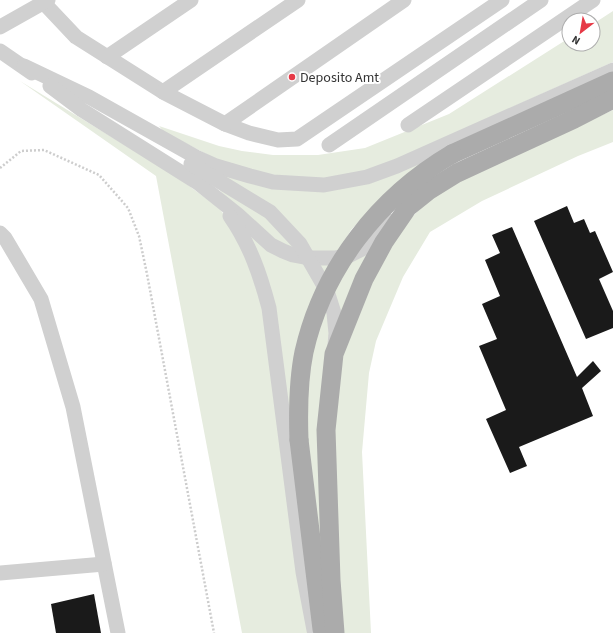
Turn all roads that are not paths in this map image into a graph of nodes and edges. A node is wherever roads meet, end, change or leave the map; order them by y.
1 (191, 0) edge
2 (298, 0) edge
3 (404, 0) edge
4 (502, 0) edge
5 (541, 0) edge
6 (593, 0) edge
7 (46, 1) edge
8 (0, 27) edge
9 (0, 51) edge
10 (107, 57) junction
11 (24, 66) junction
12 (613, 70) edge
13 (613, 81) edge
14 (163, 92) junction
15 (89, 97) junction
16 (613, 99) edge
17 (225, 124) junction
18 (408, 125) dead end
19 (329, 145) dead end
20 (219, 200) junction
21 (408, 207) junction
22 (0, 233) edge
23 (308, 258) junction
24 (334, 354) junction
25 (104, 564) junction
26 (0, 573) edge
27 (118, 633) edge
28 (314, 633) edge
29 (323, 633) edge
30 (335, 633) edge

1 - 10 street
2 - 14 street
3 - 17 street
4 - 17 street
5 - 19 street
6 - 18 street
7 - 8 street
7 - 10 street
9 - 11 street
10 - 14 street
11 - 15 street
11 - 20 street
12 - 15 street
13 - 29 main road, bridge
14 - 17 street
15 - 23 street
16 - 21 main road
20 - 23 street
20 - 28 street
21 - 23 street
21 - 24 main road
22 - 25 street
23 - 24 street
24 - 30 main road
25 - 26 street
25 - 27 street

